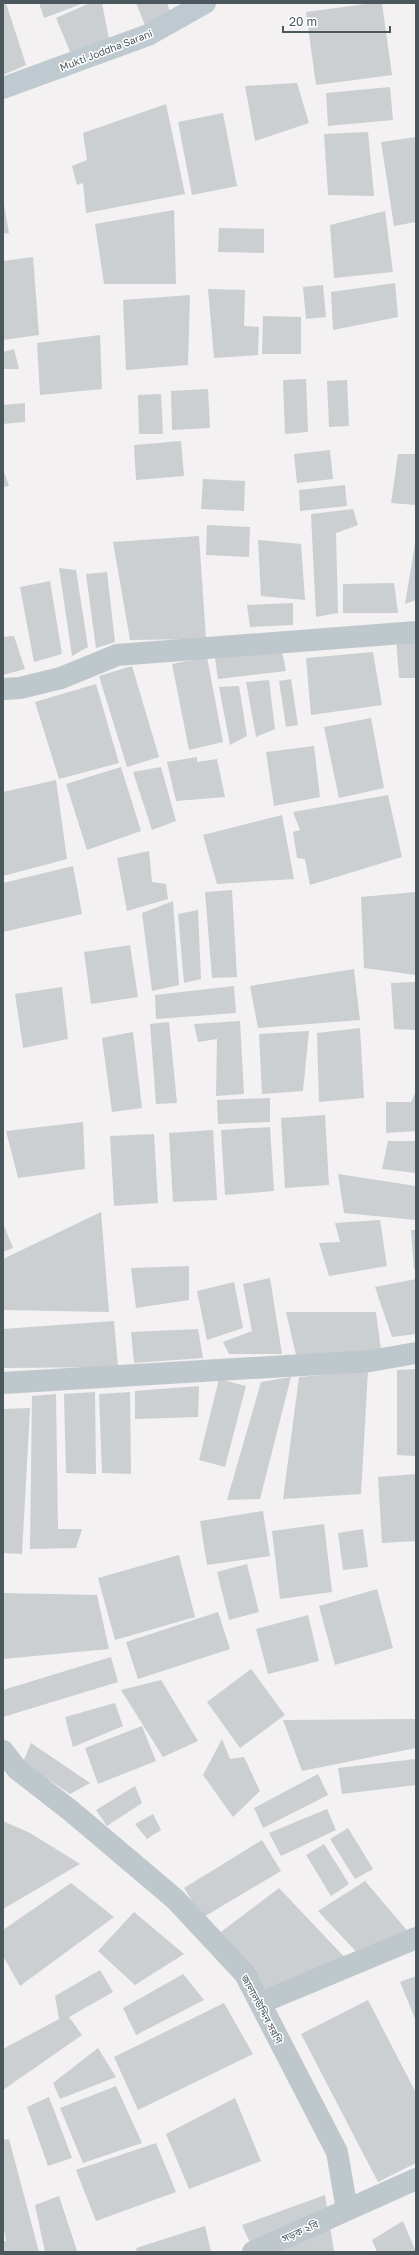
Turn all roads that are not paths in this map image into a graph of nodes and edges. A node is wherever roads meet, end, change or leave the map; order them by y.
1 (205, 3) edge
2 (3, 88) edge
3 (416, 632) edge
4 (3, 689) edge
5 (416, 1353) edge
6 (3, 1383) edge
7 (3, 1751) edge
8 (416, 1938) edge
9 (260, 2003) junction
10 (416, 2178) edge
11 (348, 2210) junction
12 (253, 2252) edge

1 - 2 street, Mukti Joddha Sarani
3 - 4 street
5 - 6 street
7 - 9 street, জালালউদ্দিন সরণি
8 - 9 street
9 - 11 street, জালালউদ্দিন সরণি
10 - 11 street
11 - 12 street, সড়ক ২বি

